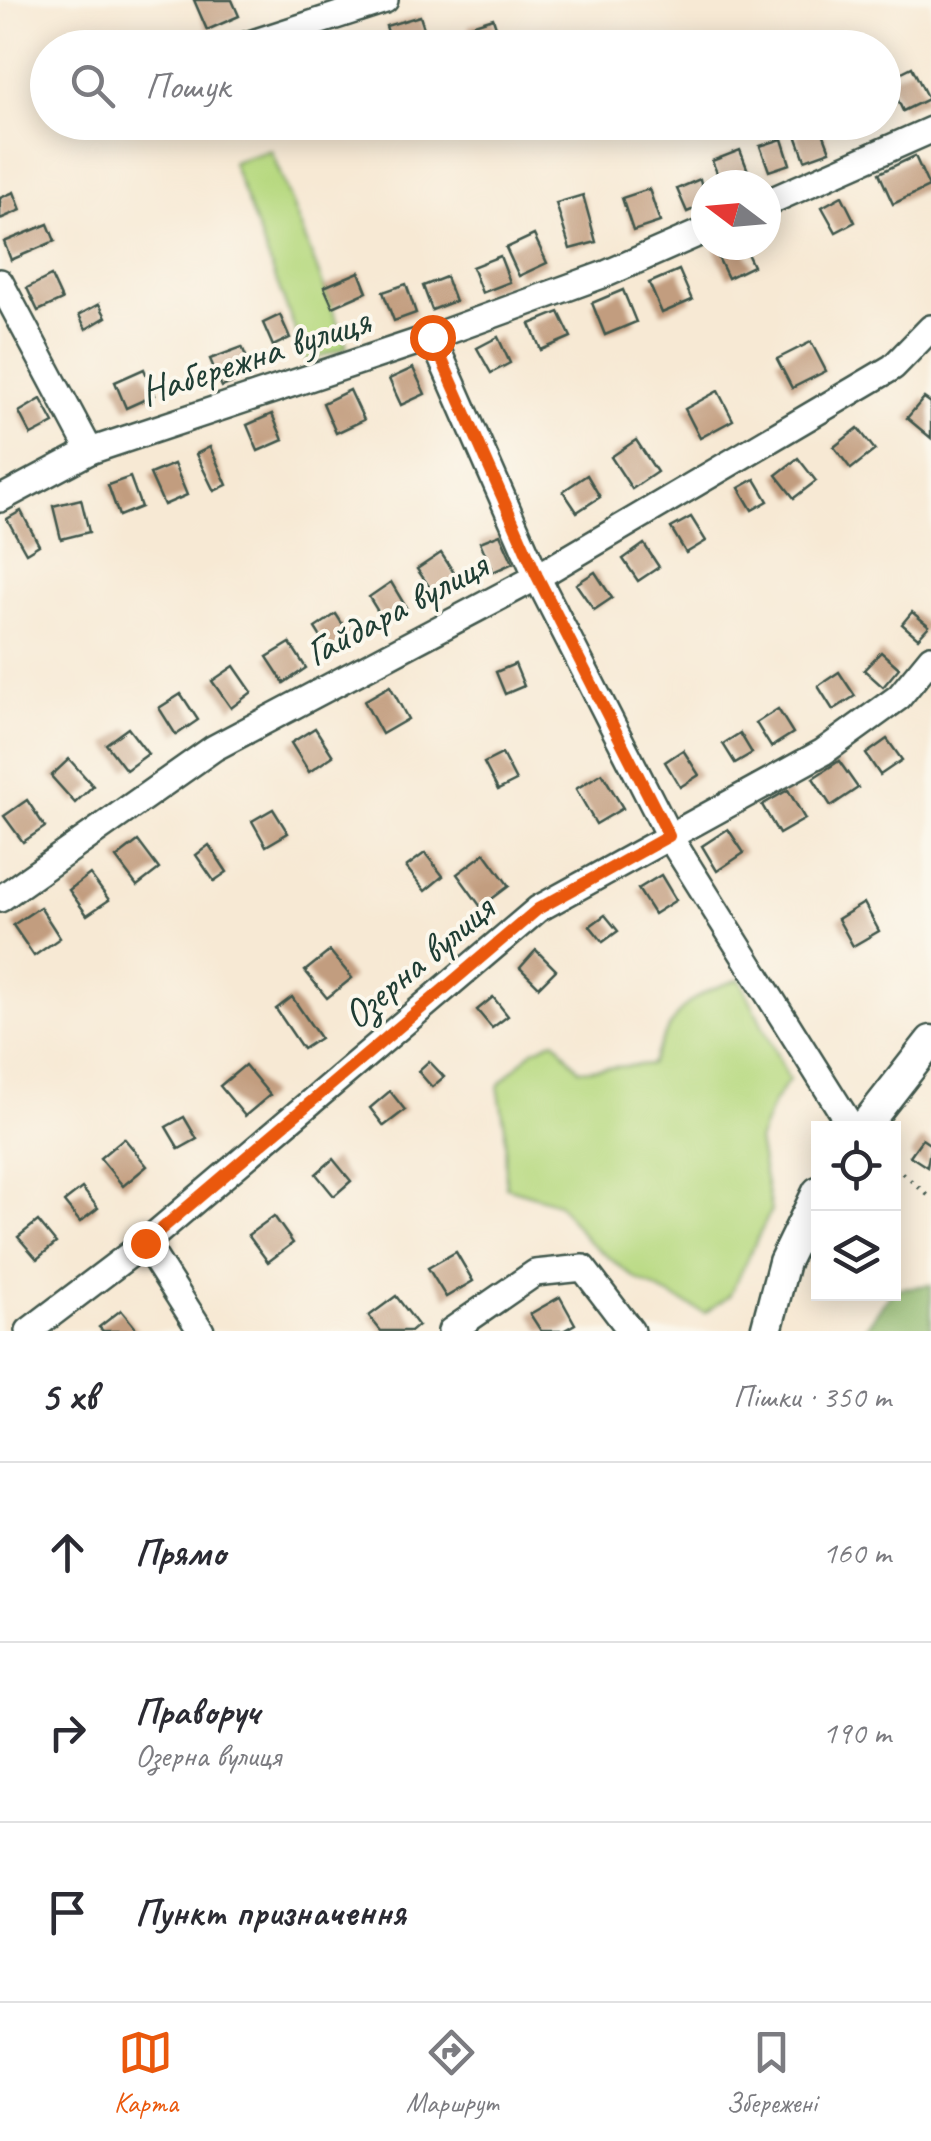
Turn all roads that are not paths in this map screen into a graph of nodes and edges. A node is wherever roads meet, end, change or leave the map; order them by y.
1 (386, 0) edge
2 (292, 30) edge
3 (931, 130) edge
4 (781, 196) edge
5 (691, 237) edge
6 (0, 282) edge
7 (931, 328) edge
8 (432, 337) junction
9 (90, 451) junction
10 (0, 499) edge
11 (537, 576) junction
12 (931, 658) edge
13 (669, 836) junction
14 (0, 899) edge
15 (931, 1041) edge
16 (848, 1121) edge
17 (868, 1121) edge
18 (811, 1206) edge
19 (145, 1243) junction
20 (29, 1331) edge
21 (201, 1331) edge
22 (451, 1331) edge
23 (630, 1331) edge
24 (766, 1331) edge

1 - 2 street
3 - 4 street
5 - 8 street, Набережна вулиця
6 - 9 street
7 - 11 street, Гайдара вулиця
8 - 9 street, Набережна вулиця
8 - 11 street
9 - 10 street, Набережна вулиця
11 - 13 street
11 - 14 street, Гайдара вулиця
12 - 13 street, Озерна вулиця
13 - 16 street
13 - 19 street, Озерна вулиця
15 - 17 street
18 - 24 street
19 - 20 street, Озерна вулиця
19 - 21 street
22 - 23 street

